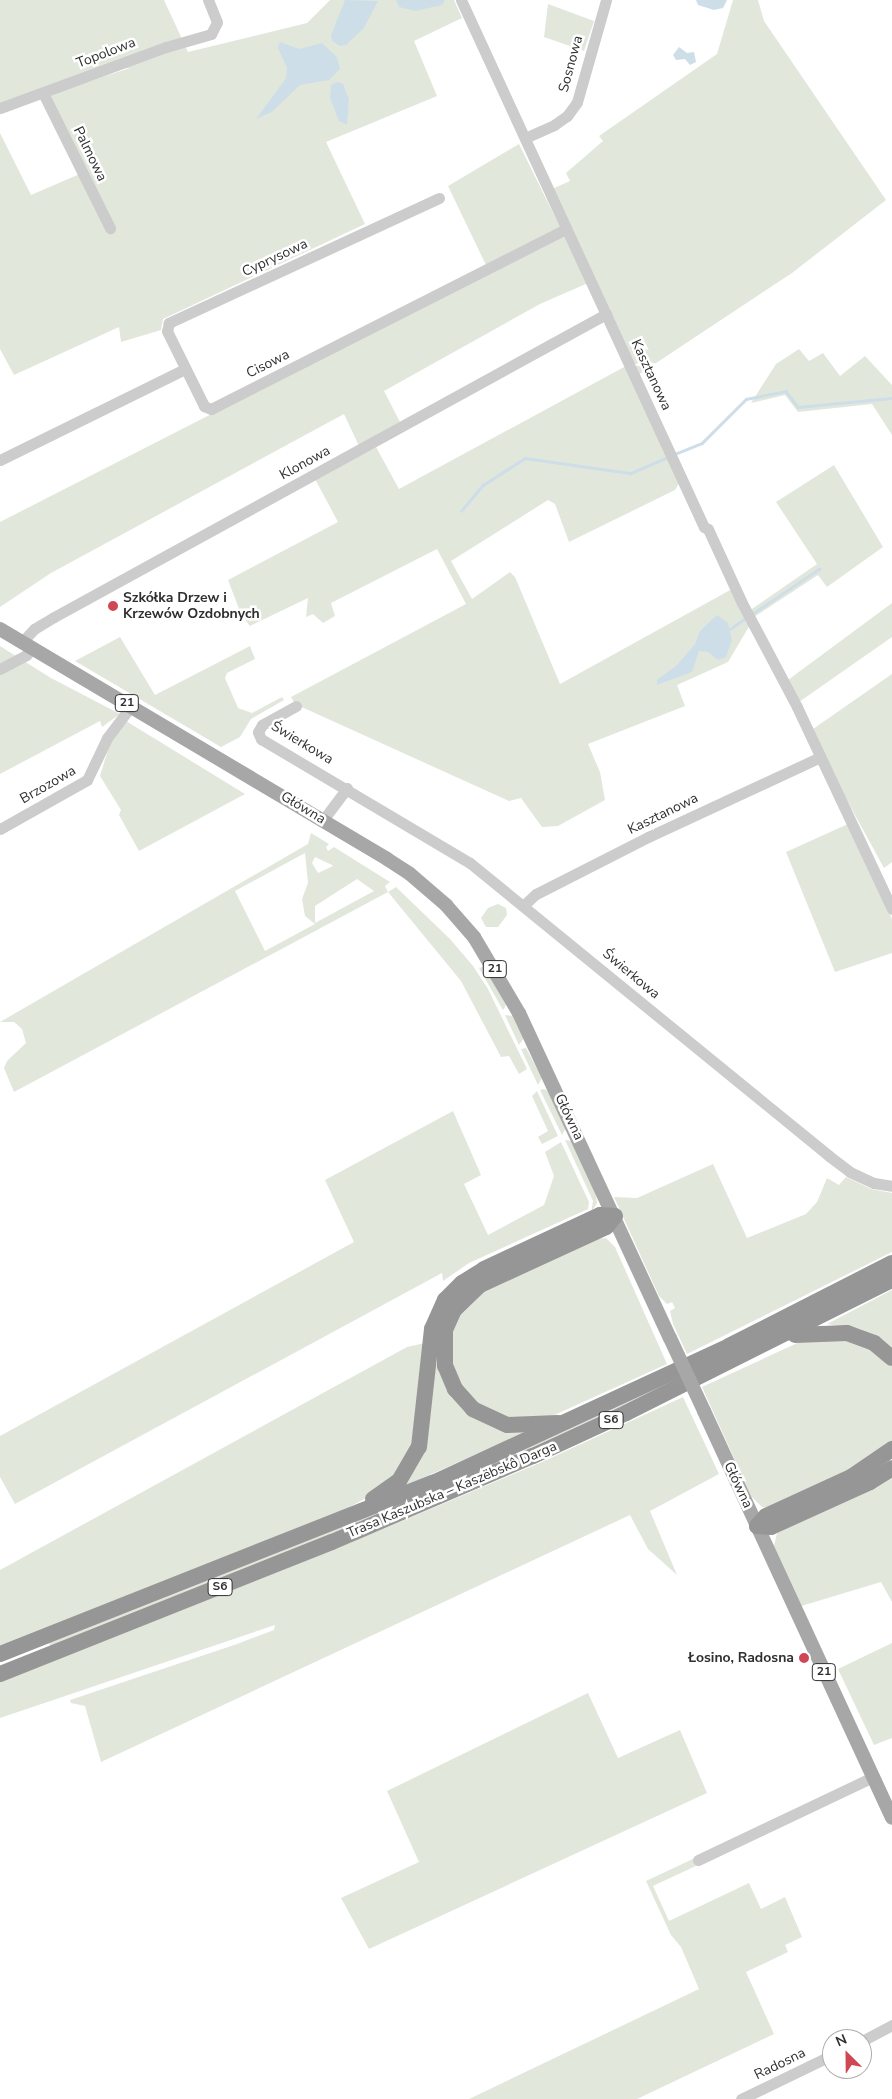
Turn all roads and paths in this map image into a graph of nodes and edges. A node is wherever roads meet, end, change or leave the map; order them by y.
1 (208, 0) edge
2 (461, 0) edge
3 (606, 0) edge
4 (43, 93) junction
5 (0, 108) edge
6 (525, 138) junction
7 (439, 198) dead end
8 (110, 228) dead end
9 (566, 229) junction
10 (606, 314) junction
11 (185, 369) junction
12 (0, 460) edge
13 (0, 629) edge
14 (27, 645) junction
15 (0, 669) edge
16 (132, 706) junction
17 (296, 706) dead end
18 (820, 758) junction
19 (347, 788) junction
20 (323, 820) junction
21 (0, 829) edge
22 (524, 905) junction
23 (892, 909) edge
24 (892, 1186) edge
25 (615, 1216) junction
26 (892, 1263) edge
27 (892, 1280) edge
28 (780, 1337) junction
29 (892, 1358) edge
30 (571, 1421) junction
31 (892, 1449) edge
32 (892, 1468) edge
33 (757, 1526) junction
34 (306, 1535) junction
35 (0, 1654) edge
36 (0, 1674) edge
37 (873, 1778) junction
38 (892, 1818) edge
39 (698, 1860) dead end
40 (892, 2025) edge
41 (872, 2036) edge
42 (822, 2060) edge
43 (745, 2098) edge

1 - 4 street, Topolowa
2 - 6 street, Kasztanowa
3 - 6 street, Sosnowa
4 - 5 street, Topolowa
4 - 8 street, Palmowa
6 - 9 street, Kasztanowa
7 - 11 street, Cyprysowa
9 - 10 street, Kasztanowa
9 - 11 street, Cisowa
10 - 14 street, Klonowa
10 - 18 street, Kasztanowa
11 - 12 street
13 - 14 main road, Główna / 21
14 - 15 street, Klonowa
14 - 16 main road, Główna / 21
16 - 20 main road, Główna / 21
16 - 21 street, Brzozowa
17 - 19 street, Świerkowa
18 - 22 street, Kasztanowa
18 - 23 street, Kasztanowa
19 - 20 street
19 - 22 street, Świerkowa
20 - 25 main road, Główna / 21
22 - 24 street, Świerkowa
25 - 30 highway
25 - 33 main road, Główna / 21, bridge
25 - 34 highway
26 - 30 highway, Trasa Kaszubska – Kaszëbskô Darga / S6
27 - 28 highway, Trasa Kaszubska – Kaszëbskô Darga / S6
28 - 29 highway
28 - 36 highway, Trasa Kaszubska – Kaszëbskô Darga / S6
30 - 34 highway, Trasa Kaszubska – Kaszëbskô Darga / S6
31 - 33 highway
32 - 33 highway
33 - 37 main road, Główna / 21
34 - 35 highway, Trasa Kaszubska – Kaszëbskô Darga / S6
37 - 38 main road, Główna / 21
37 - 39 street
40 - 41 street
42 - 43 street, Radosna

